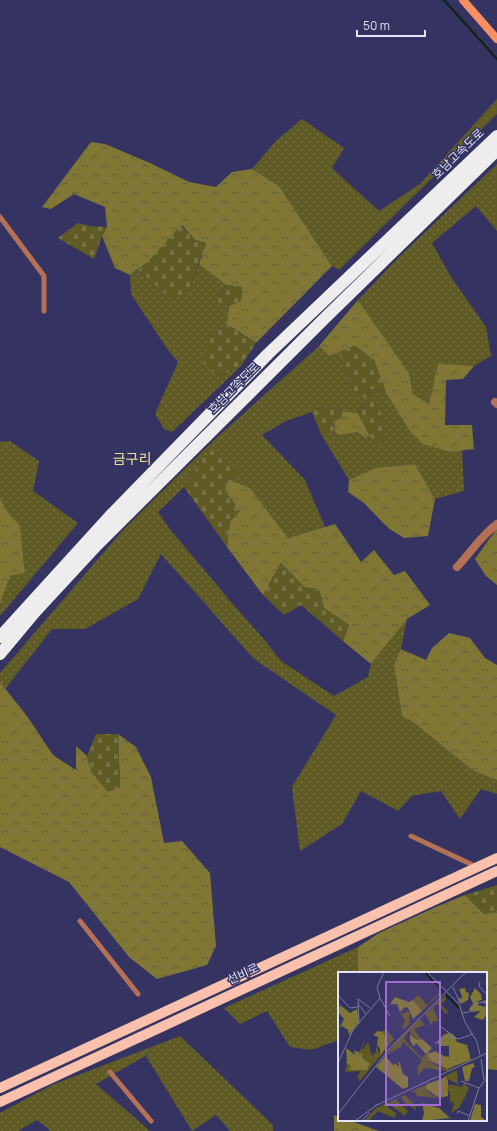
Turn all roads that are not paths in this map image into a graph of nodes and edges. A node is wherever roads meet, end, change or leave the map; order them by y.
1 (463, 0) edge
2 (497, 39) edge
3 (497, 136) edge
4 (497, 150) edge
5 (0, 217) edge
6 (44, 311) dead end
7 (497, 524) edge
8 (458, 567) dead end
9 (0, 637) edge
10 (0, 654) edge
11 (411, 836) dead end
12 (497, 858) edge
13 (477, 867) junction
14 (497, 871) edge
15 (80, 921) dead end
16 (138, 994) dead end
17 (110, 1072) dead end
18 (0, 1088) edge
19 (0, 1102) edge
20 (151, 1121) dead end

1 - 2 street
3 - 9 highway, 호남고속도로
4 - 10 highway, 호남고속도로
5 - 6 lane
7 - 8 street
11 - 13 lane
12 - 13 main road, 선비로
13 - 18 main road, 선비로
14 - 19 main road, 선비로
15 - 16 lane
17 - 20 lane

